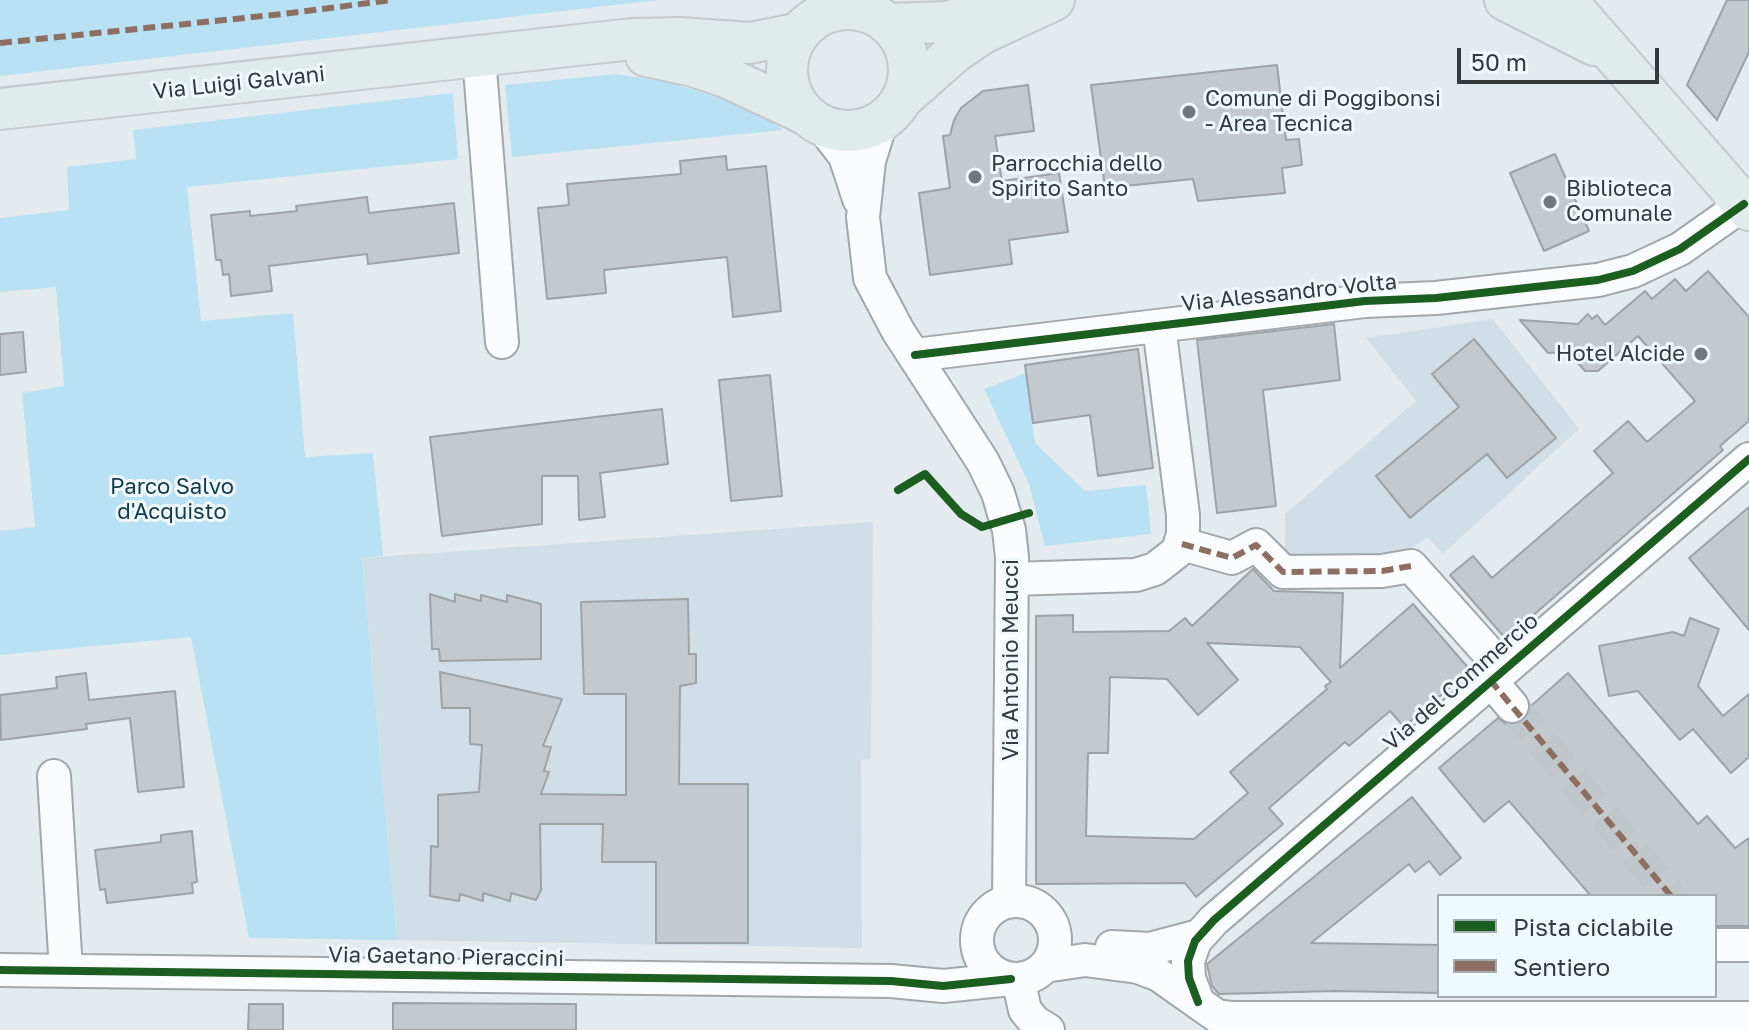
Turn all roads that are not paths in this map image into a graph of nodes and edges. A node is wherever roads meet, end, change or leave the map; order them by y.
1 (1005, 0) edge
2 (1054, 0) edge
3 (1505, 0) edge
4 (1577, 5) edge
5 (888, 24) junction
6 (800, 33) junction
7 (591, 46) junction
8 (479, 57) junction
9 (1617, 60) junction
10 (0, 109) edge
11 (892, 109) junction
12 (813, 120) junction
13 (1746, 207) edge
14 (863, 217) junction
15 (1159, 326) junction
16 (502, 342) dead end
17 (915, 355) junction
18 (1749, 459) edge
19 (1182, 544) junction
20 (1012, 579) junction
21 (1496, 674) junction
22 (1512, 706) tunnel mouth
23 (54, 776) dead end
24 (1009, 901) junction
25 (1054, 929) junction
26 (1199, 936) junction
27 (1717, 945) edge
28 (1749, 945) edge
29 (983, 961) junction
30 (0, 970) edge
31 (66, 970) junction
32 (1026, 974) junction
33 (891, 981) junction
34 (1198, 1002) junction
35 (1678, 1007) edge
36 (1749, 1018) edge
37 (1048, 1030) edge

1 - 5 main road, Via Luigi Galvani
2 - 11 main road
3 - 9 main road
4 - 9 main road
5 - 6 main road, Via Luigi Galvani
5 - 11 main road
6 - 7 main road, Via Luigi Galvani
6 - 12 main road
7 - 8 main road, Via Luigi Galvani
7 - 12 main road, Via Luigi Galvani
8 - 10 main road, Via Luigi Galvani
8 - 16 street
9 - 13 main road
11 - 12 main road, Via Luigi Galvani
11 - 14 street, Via Antonio Meucci
12 - 14 street, Via Antonio Meucci
13 - 15 street, Via Alessandro Volta
14 - 17 street, Via Antonio Meucci
15 - 17 street, Via Alessandro Volta
15 - 19 street, Via Alessandro Volta
17 - 20 street, Via Antonio Meucci
18 - 21 street, Via del Commercio
19 - 20 street
19 - 21 street
20 - 24 street, Via Antonio Meucci
21 - 22 street
21 - 26 street, Via del Commercio
23 - 31 street
24 - 25 street
24 - 29 street
25 - 26 street
25 - 32 street
26 - 34 street
27 - 28 street
29 - 32 street
29 - 33 street, Via Gaetano Pieraccini
30 - 31 street, Via Gaetano Pieraccini
31 - 33 street, Via Gaetano Pieraccini
32 - 33 street, Via Gaetano Pieraccini
32 - 34 street, Via Gaetano Pieraccini
32 - 37 street
34 - 35 street, Via Gaetano Pieraccini
35 - 36 street, Via Gaetano Pieraccini

